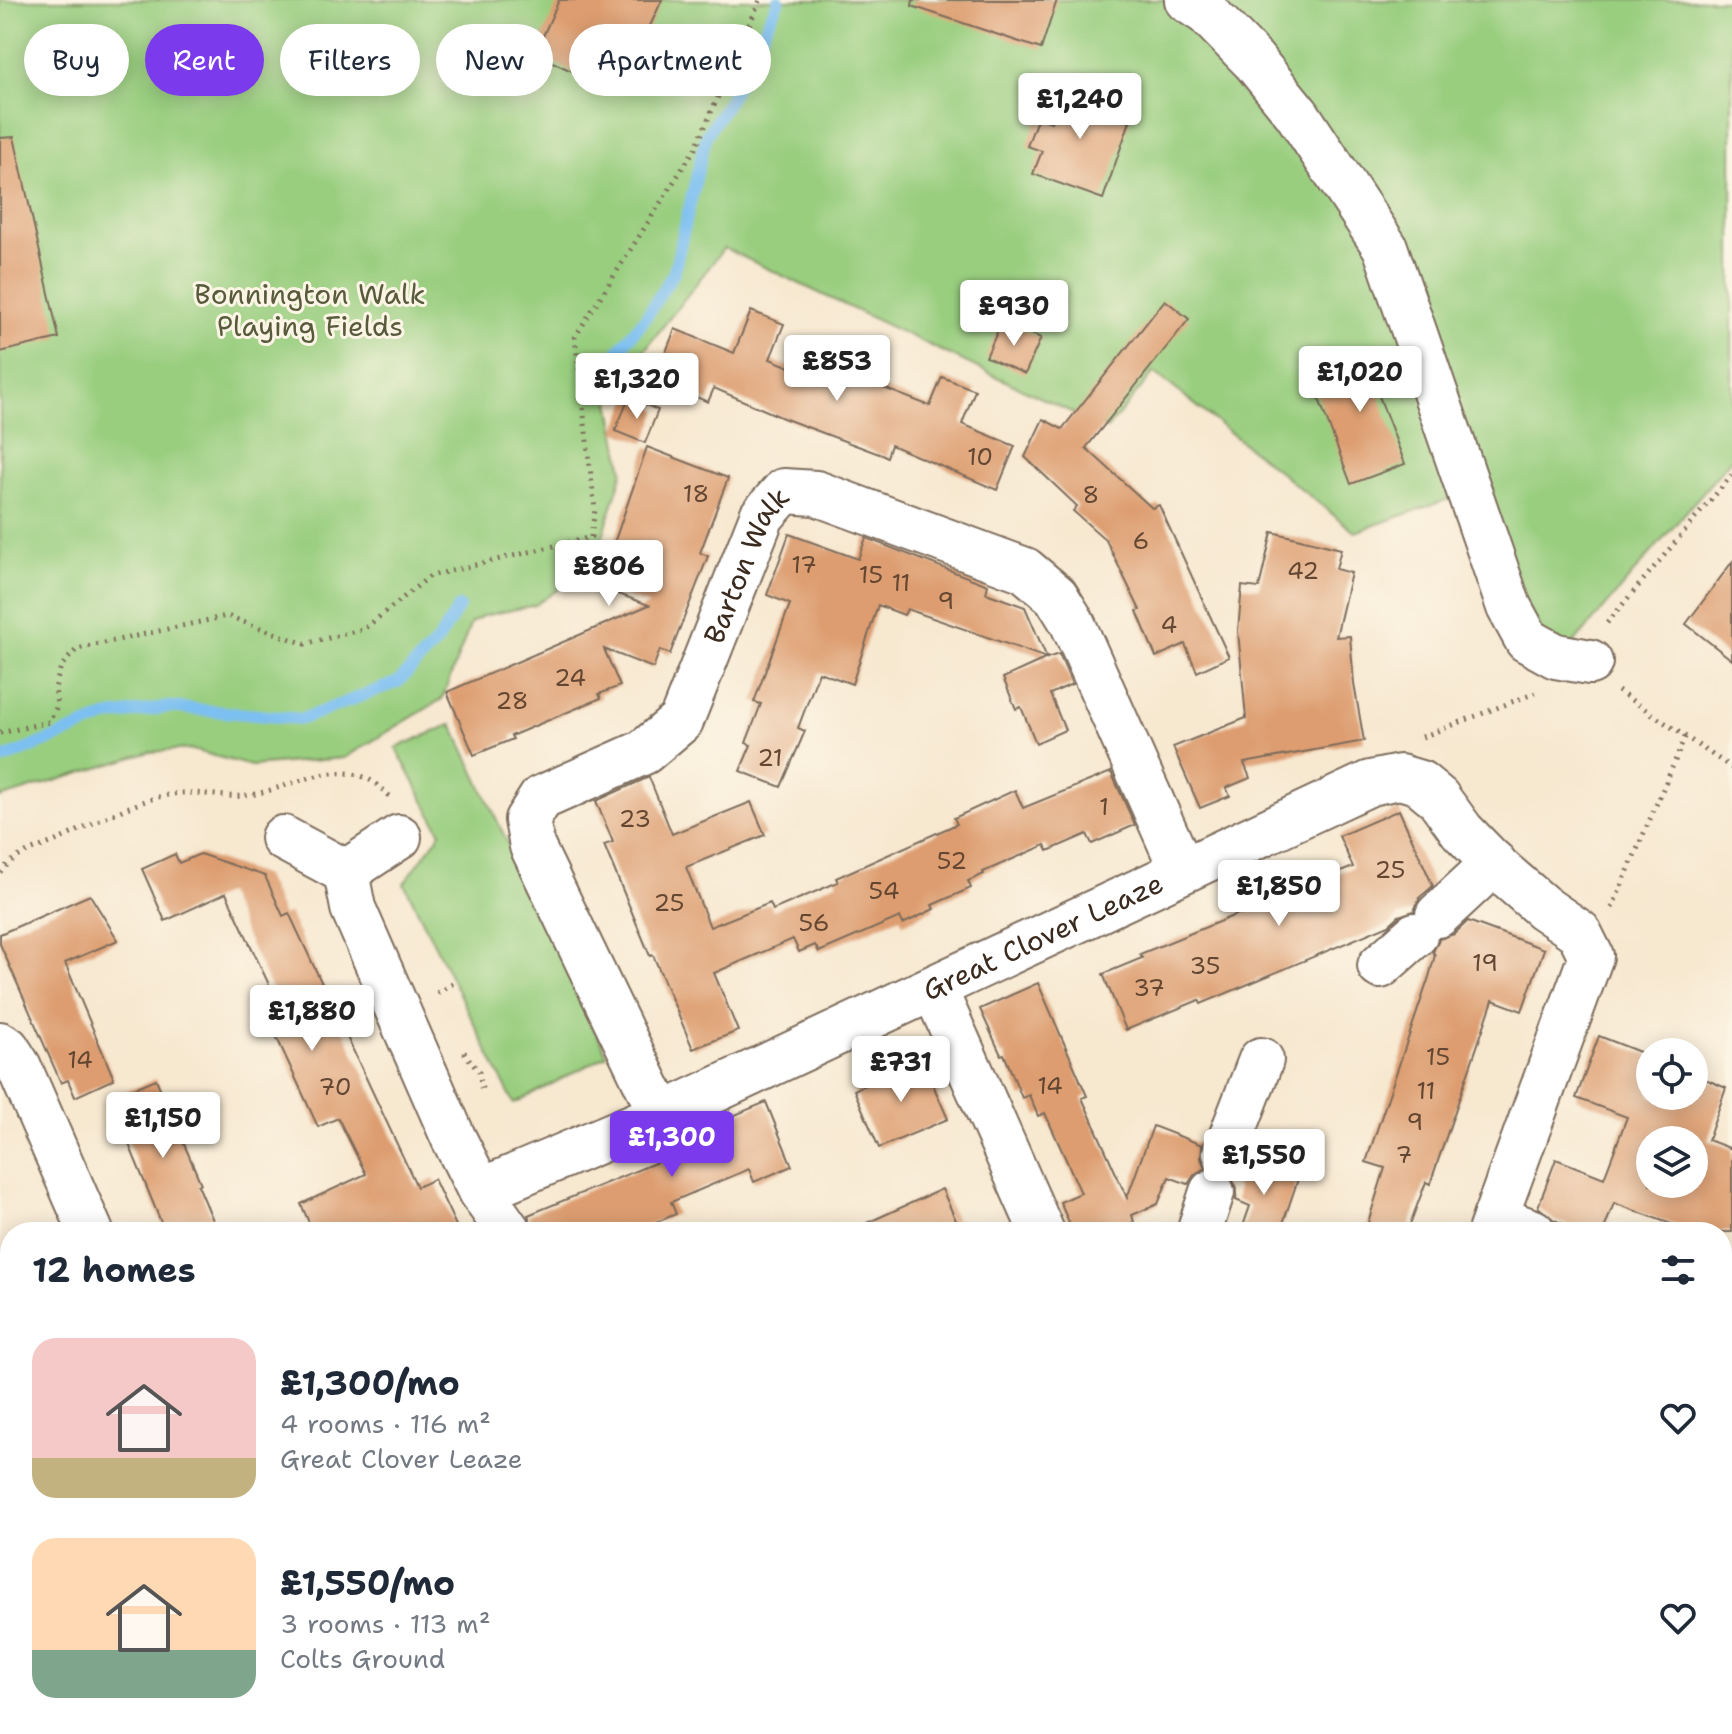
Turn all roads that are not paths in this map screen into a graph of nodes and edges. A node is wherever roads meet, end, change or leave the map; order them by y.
1 (1187, 0) edge
2 (1590, 662) road end
3 (399, 837) dead end
4 (283, 838) dead end
5 (1494, 863) junction
6 (1182, 870) junction
7 (346, 872) junction
8 (1380, 966) dead end
9 (934, 988) junction
10 (0, 1044) edge
11 (1261, 1060) dead end
12 (661, 1114) junction
13 (480, 1191) junction
14 (1212, 1192) edge
15 (87, 1222) edge
16 (502, 1222) edge
17 (1038, 1222) edge
18 (1508, 1222) edge

1 - 2 street
3 - 7 street
4 - 7 street
5 - 6 street, Great Clover Leaze
5 - 8 street
5 - 18 street, Great Clover Leaze
6 - 9 street, Great Clover Leaze
6 - 12 street, Barton Walk
7 - 13 street
9 - 12 street, Great Clover Leaze
9 - 17 street
10 - 15 street
11 - 14 street
12 - 13 street, Great Clover Leaze
13 - 16 street

